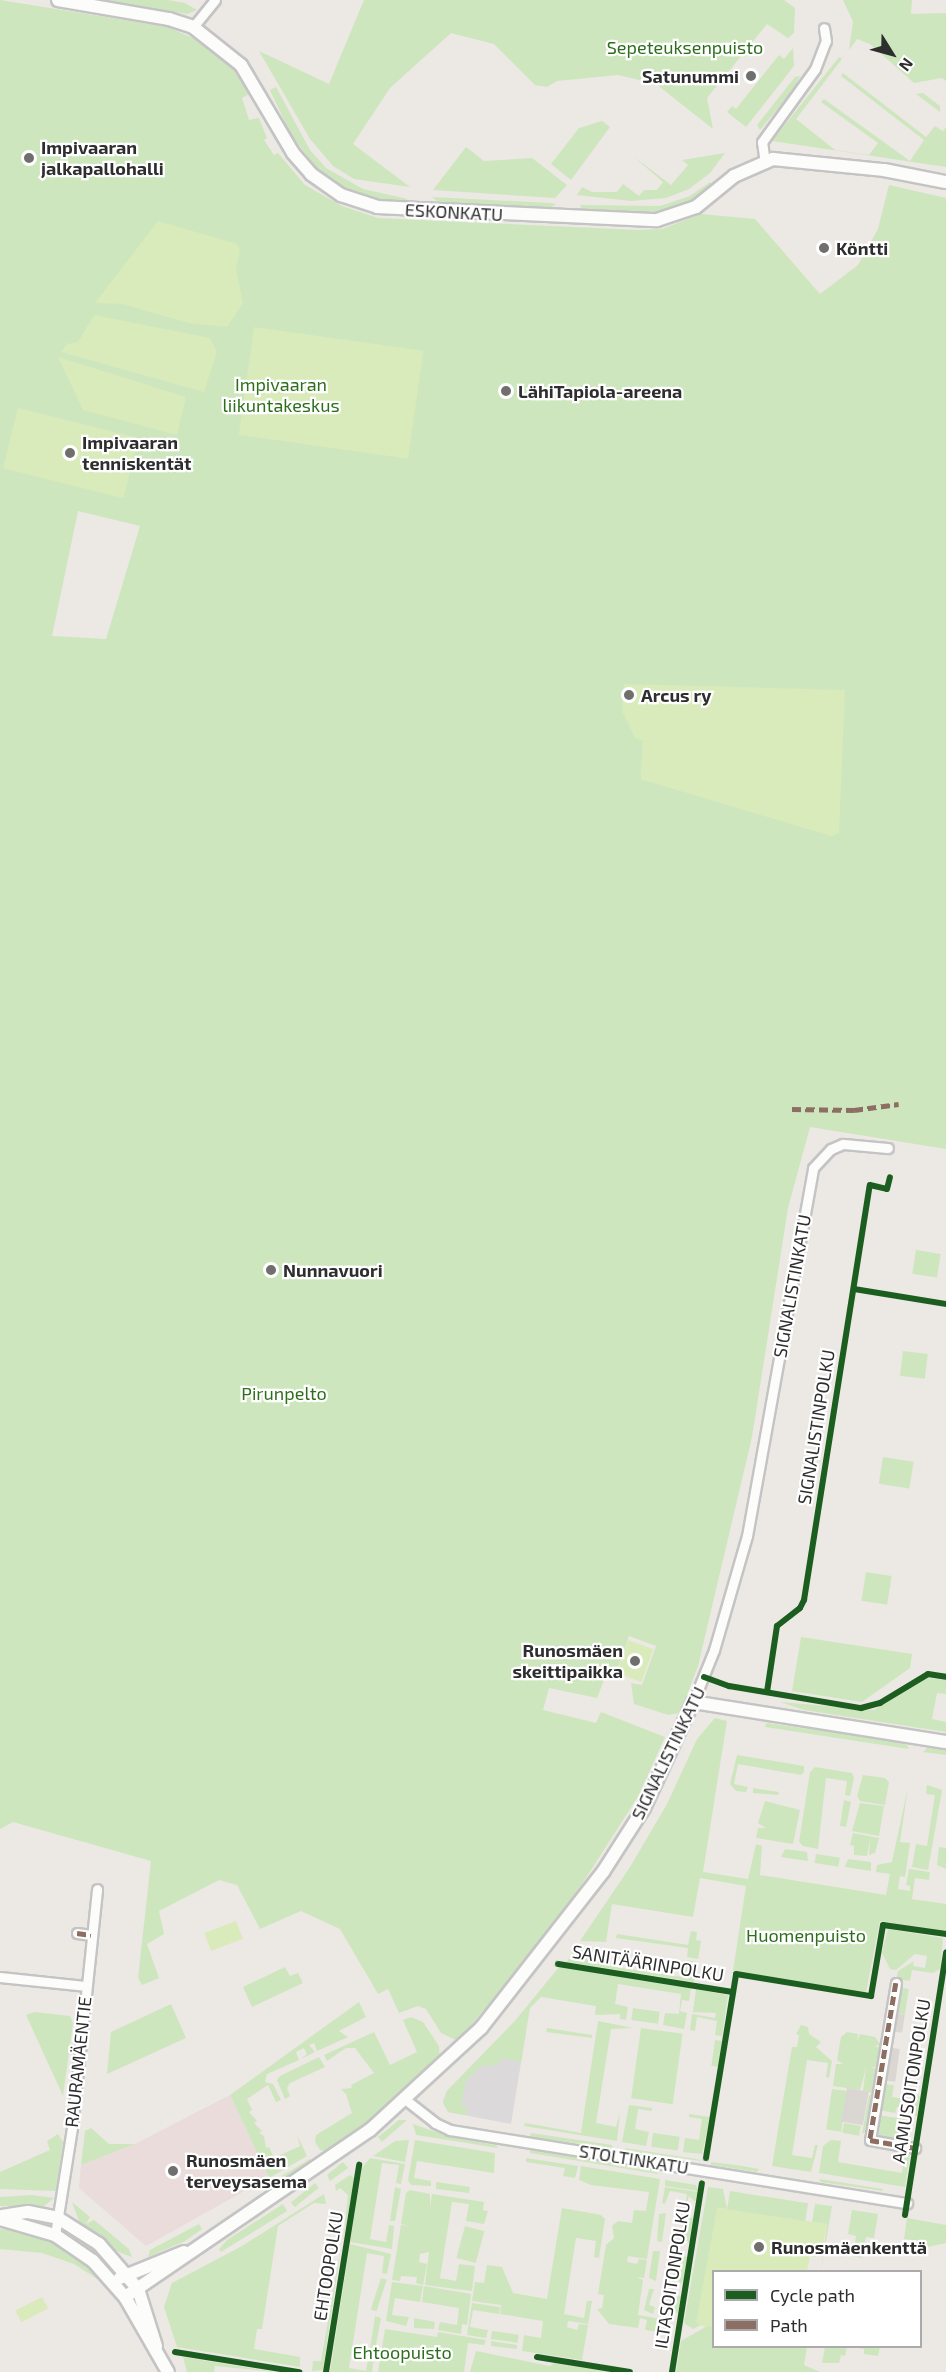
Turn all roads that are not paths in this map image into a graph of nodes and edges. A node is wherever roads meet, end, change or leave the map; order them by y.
1 (58, 0) edge
2 (214, 0) edge
3 (193, 27) junction
4 (824, 28) dead end
5 (765, 162) junction
6 (946, 182) edge
7 (888, 1148) dead end
8 (693, 1702) junction
9 (946, 1742) edge
10 (97, 1889) dead end
11 (77, 1933) dead end
12 (91, 1935) junction
13 (0, 1977) edge
14 (896, 1983) dead end
15 (85, 1986) junction
16 (406, 2100) junction
17 (915, 2148) dead end
18 (907, 2203) dead end
19 (0, 2217) edge
20 (58, 2218) junction
21 (55, 2235) junction
22 (201, 2246) junction
23 (127, 2273) junction
24 (114, 2282) junction
25 (138, 2289) junction
26 (125, 2297) junction
27 (157, 2348) junction
28 (168, 2372) edge

1 - 3 street, ESKONKATU
2 - 3 street
3 - 5 street, ESKONKATU
4 - 5 street
5 - 6 street
7 - 8 street, SIGNALISTINKATU
8 - 9 street
8 - 16 street, SIGNALISTINKATU
10 - 12 street, RAURAMÄENTIE
11 - 12 street
12 - 15 street, RAURAMÄENTIE
13 - 15 street
14 - 17 street
15 - 20 street, RAURAMÄENTIE
16 - 18 street, STOLTINKATU
16 - 22 street, SIGNALISTINKATU
19 - 20 street
19 - 21 street
20 - 21 street, RAURAMÄENTIE
20 - 23 street
21 - 24 street
22 - 23 street, SIGNALISTINKATU
22 - 25 street, SIGNALISTINKATU
23 - 24 street, SIGNALISTINKATU
23 - 25 street
24 - 26 street
25 - 26 street, SIGNALISTINKATU
25 - 27 street
26 - 27 street
27 - 28 street

